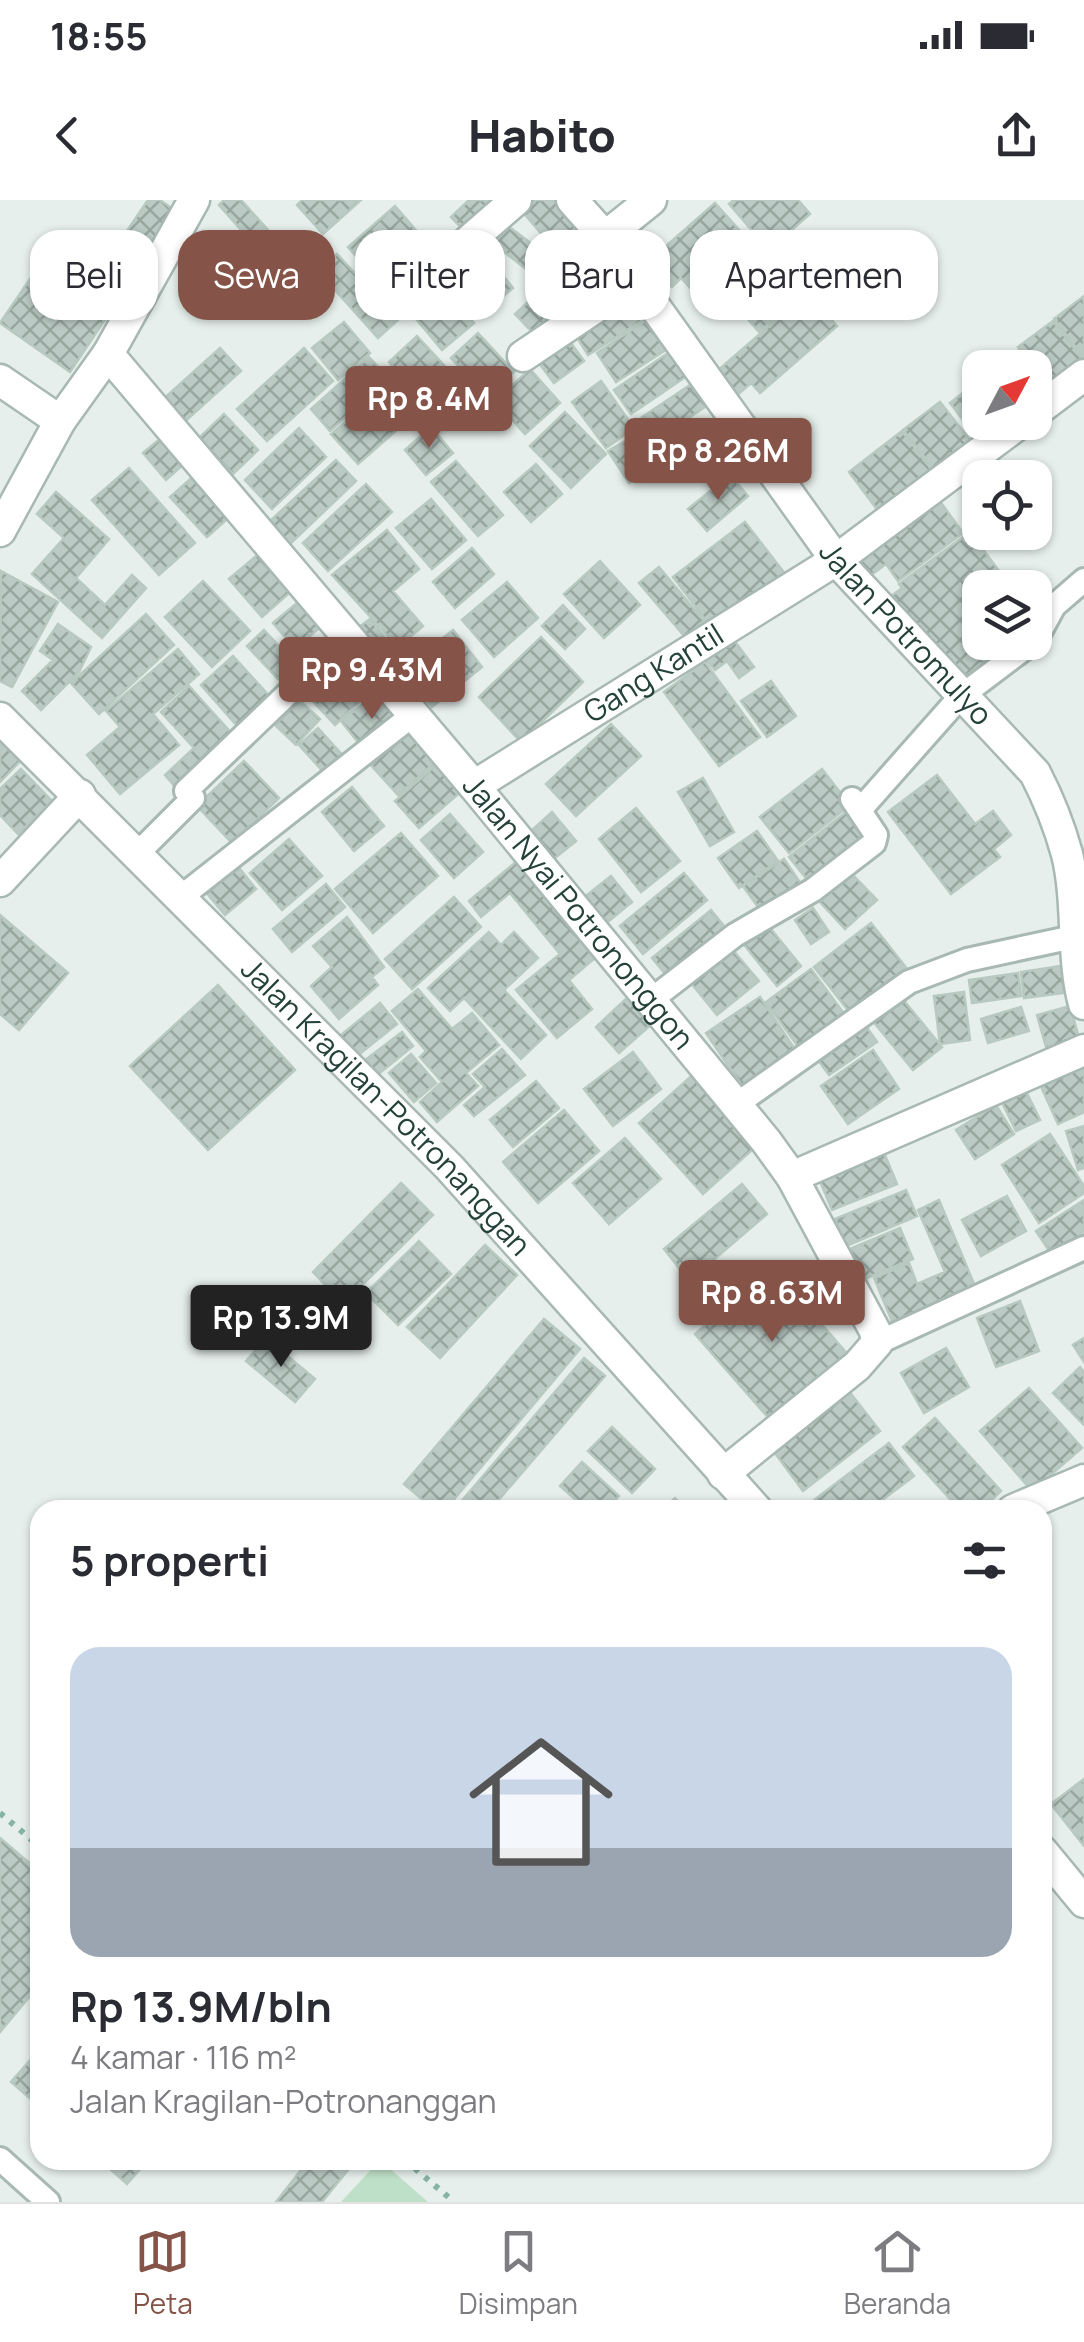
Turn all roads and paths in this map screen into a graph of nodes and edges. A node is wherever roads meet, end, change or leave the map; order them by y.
1 (194, 200) edge
2 (516, 200) edge
3 (572, 200) edge
4 (651, 200) edge
5 (481, 230) edge
6 (599, 230) edge
7 (614, 230) edge
8 (577, 320) edge
9 (663, 320) edge
10 (108, 354) junction
11 (523, 356) dead end
12 (1084, 375) edge
13 (0, 380) edge
14 (1052, 399) edge
15 (60, 422) junction
16 (997, 440) edge
17 (0, 531) edge
18 (836, 560) junction
19 (1084, 580) edge
20 (1052, 610) edge
21 (348, 636) junction
22 (1010, 660) edge
23 (960, 697) junction
24 (414, 714) junction
25 (0, 718) edge
26 (474, 786) junction
27 (80, 795) junction
28 (1076, 850) edge
29 (138, 853) junction
30 (0, 881) edge
31 (181, 897) junction
32 (1078, 958) edge
33 (651, 1000) junction
34 (1084, 1004) edge
35 (1084, 1050) edge
36 (737, 1104) junction
37 (792, 1178) junction
38 (1084, 1248) edge
39 (877, 1343) junction
40 (723, 1474) junction
41 (1084, 1480) edge
42 (747, 1500) edge
43 (1036, 1500) edge
44 (0, 1813) edge
45 (30, 1839) edge
46 (1052, 1863) edge
47 (1084, 1902) edge
48 (0, 2159) edge
49 (417, 2170) edge
50 (48, 2202) edge
51 (454, 2202) edge

1 - 10 street
2 - 5 street
3 - 6 street, Jalan Potromulyo
4 - 7 street
8 - 11 street
9 - 18 street, Jalan Potromulyo
10 - 15 street
10 - 21 street, Jalan Nyai Potrononggon
12 - 14 street
13 - 15 street
15 - 17 street
16 - 18 street, Gang Kantil
18 - 23 street, Jalan Potromulyo
18 - 26 street, Gang Kantil
19 - 20 lane
21 - 24 street, Jalan Nyai Potrononggon
21 - 29 lane
22 - 23 lane
23 - 28 street, Jalan Potromulyo
23 - 33 lane
24 - 26 street, Jalan Nyai Potrononggon
24 - 31 lane
25 - 27 street, Jalan Kragilan-Potronanggan
26 - 33 street, Jalan Nyai Potrononggon
27 - 29 street, Jalan Kragilan-Potronanggan
27 - 30 street
28 - 32 street, Jalan Potromulyo
29 - 31 street, Jalan Kragilan-Potronanggan
31 - 40 street, Jalan Kragilan-Potronanggan
32 - 34 street, Jalan Potromulyo
32 - 36 lane
33 - 36 street, Jalan Nyai Potrononggon
35 - 37 street
36 - 37 street, Jalan Nyai Potrononggon
37 - 39 street, Jalan Nyai Potrononggon
38 - 39 lane
39 - 40 street
40 - 42 street, Jalan Kragilan-Potronanggan
41 - 43 street
44 - 45 path
46 - 47 street
48 - 50 lane
49 - 51 path

